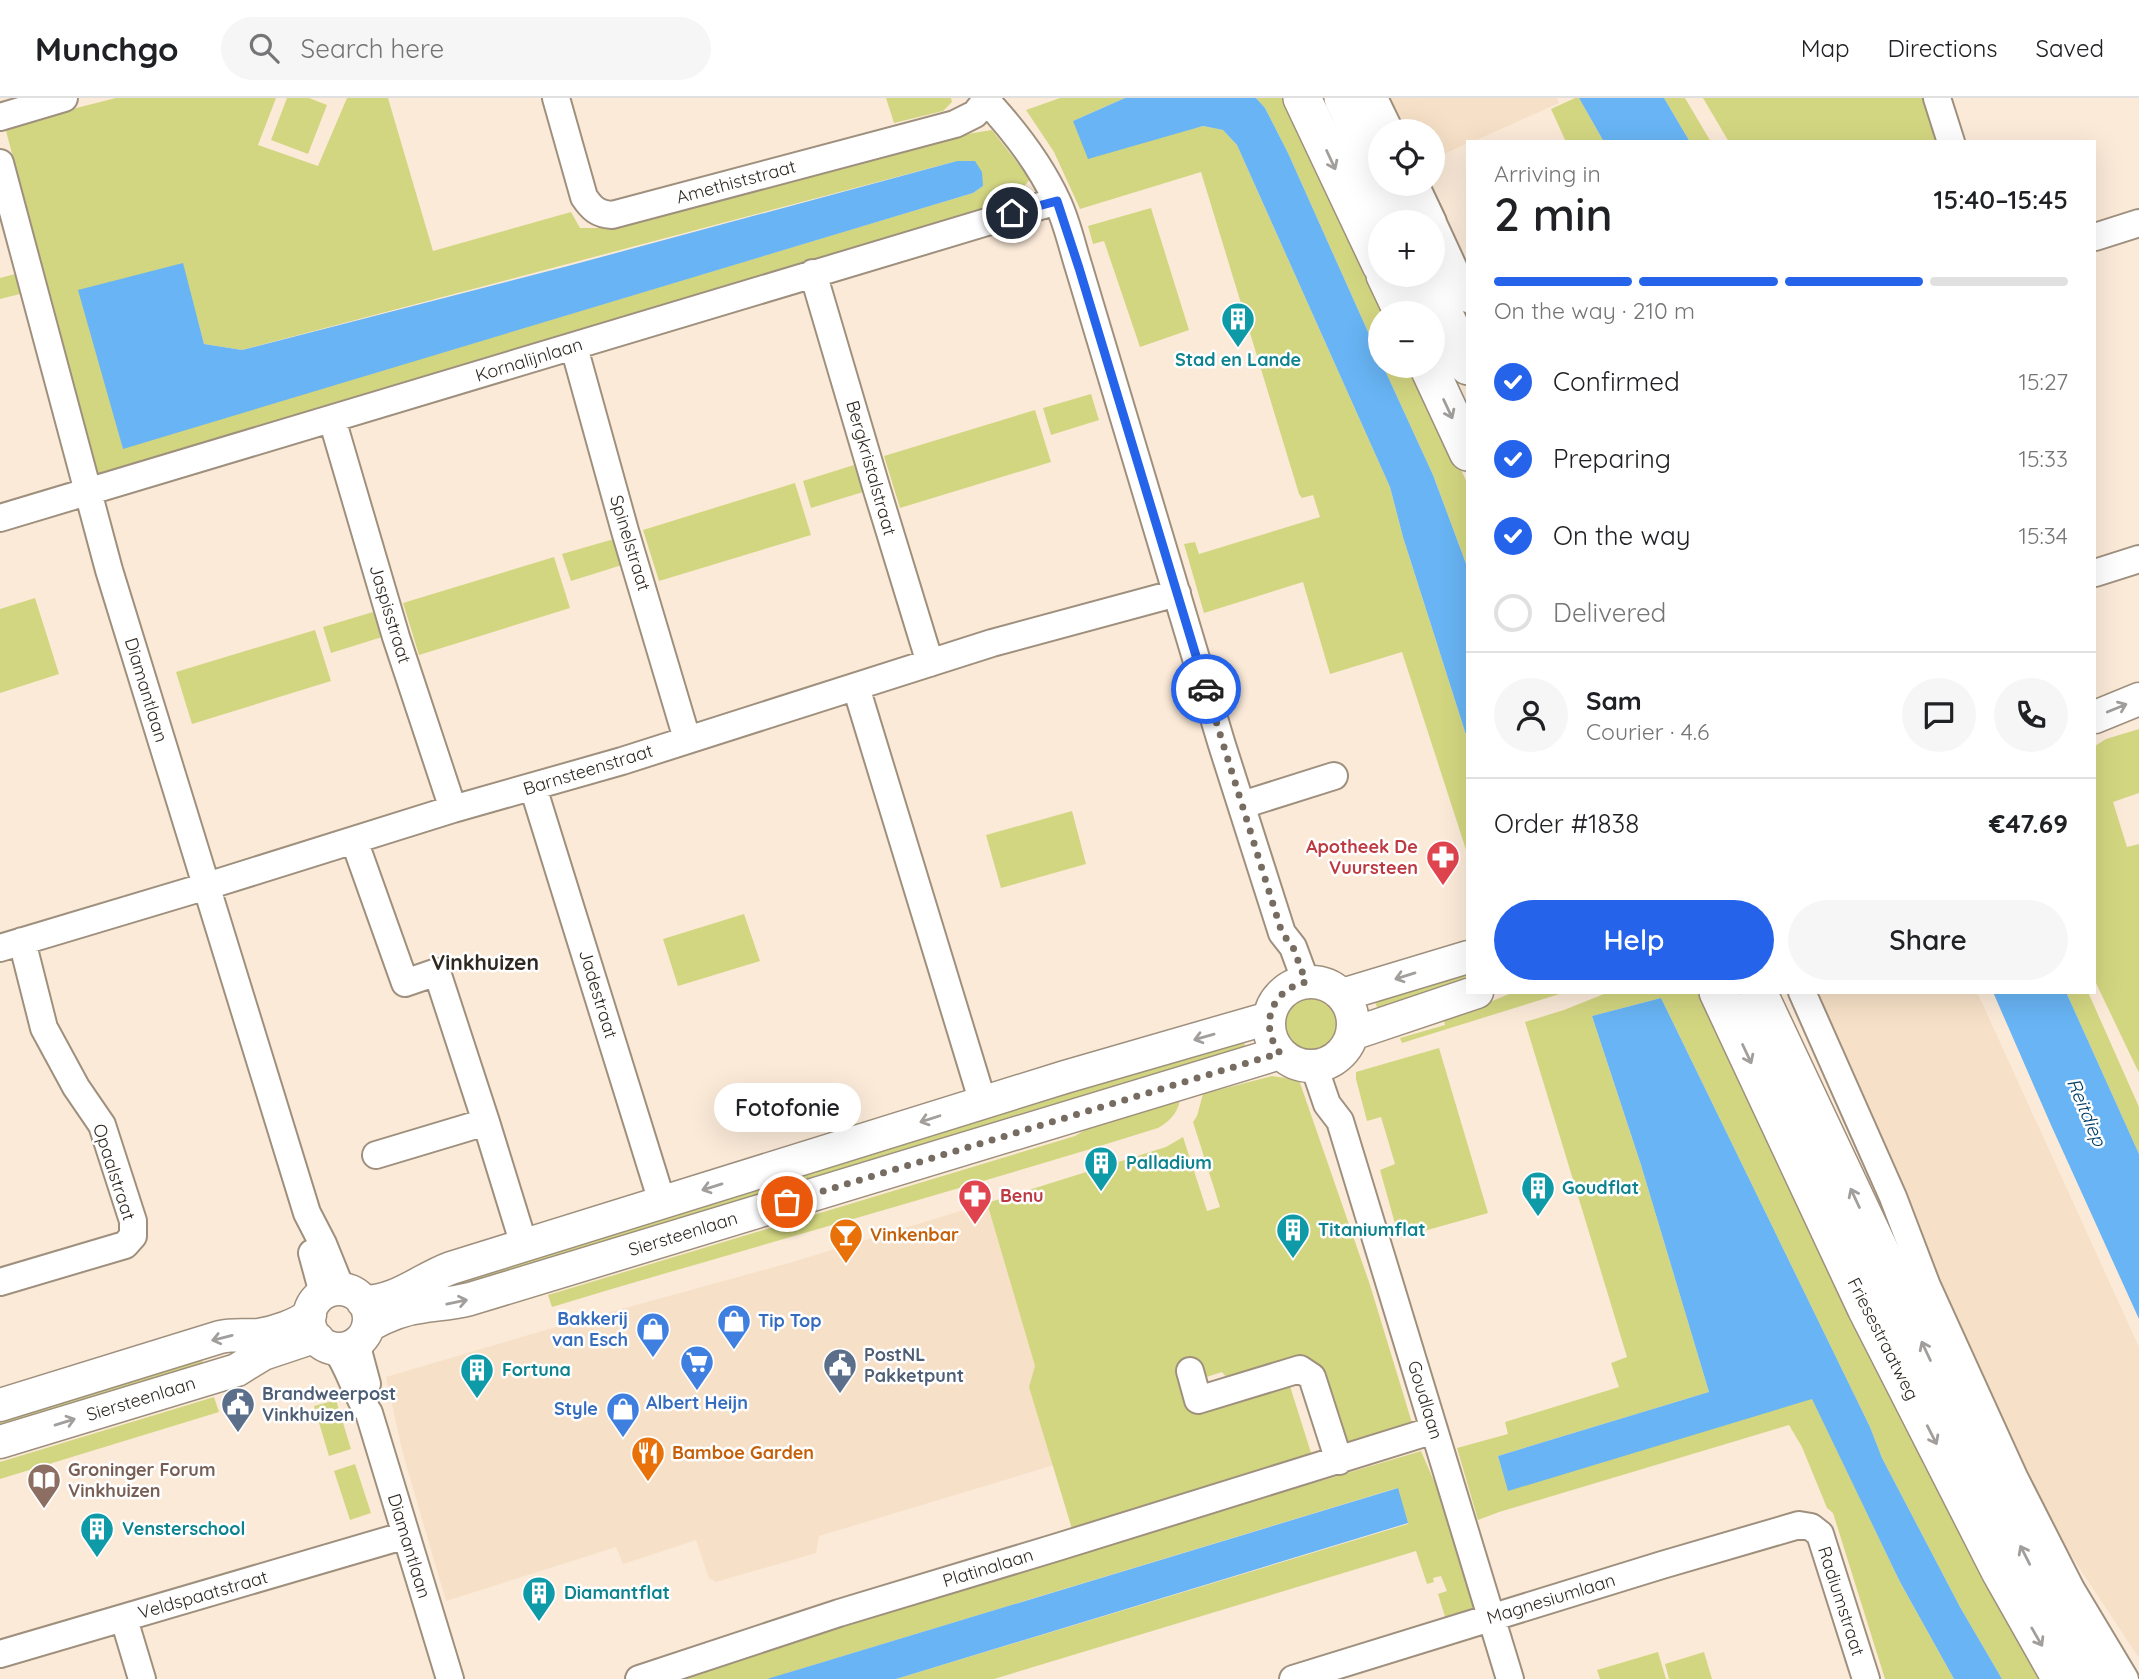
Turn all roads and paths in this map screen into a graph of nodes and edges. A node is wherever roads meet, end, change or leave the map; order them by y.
1 (64, 98) edge
2 (556, 98) edge
3 (1302, 98) edge
4 (1343, 98) edge
5 (1374, 98) edge
6 (1937, 98) edge
7 (985, 99) edge
8 (0, 117) edge
9 (1384, 119) edge
10 (1950, 140) edge
11 (1368, 151) edge
12 (0, 163) edge
13 (1057, 201) junction
14 (2139, 223) edge
15 (2096, 237) edge
16 (1368, 238) edge
17 (1445, 249) edge
18 (813, 272) junction
19 (1432, 287) edge
20 (1466, 295) edge
21 (573, 347) junction
22 (1466, 362) edge
23 (1434, 378) edge
24 (332, 419) junction
25 (1466, 448) edge
26 (88, 493) junction
27 (0, 519) edge
28 (2139, 559) edge
29 (2096, 573) edge
30 (1177, 593) junction
31 (930, 663) junction
32 (2139, 677) edge
33 (856, 687) junction
34 (2096, 693) edge
35 (2139, 699) edge
36 (2096, 717) edge
37 (687, 740) junction
38 (1334, 776) dead end
39 (533, 787) junction
40 (1242, 805) junction
41 (453, 809) junction
42 (354, 840) junction
43 (207, 886) junction
44 (11, 944) edge
45 (1466, 958) edge
46 (1298, 985) junction
47 (1471, 994) edge
48 (1719, 994) edge
49 (1803, 994) edge
50 (1342, 995) junction
51 (1760, 996) edge
52 (1269, 1018) junction
53 (1352, 1034) junction
54 (1280, 1053) junction
55 (1323, 1064) junction
56 (983, 1102) junction
57 (486, 1122) junction
58 (376, 1155) dead end
59 (662, 1202) junction
60 (524, 1245) junction
61 (0, 1282) edge
62 (340, 1320) junction
63 (1190, 1371) dead end
64 (0, 1405) edge
65 (1434, 1430) junction
66 (0, 1442) edge
67 (1339, 1461) junction
68 (1811, 1527) joint
69 (406, 1535) junction
70 (1492, 1617) junction
71 (124, 1619) junction
72 (0, 1654) edge
73 (142, 1679) edge
74 (450, 1679) edge
75 (639, 1679) edge
76 (1293, 1679) edge
77 (1510, 1679) edge
78 (1866, 1679) edge
79 (2061, 1679) edge
80 (2095, 1679) edge
81 (2125, 1679) edge

1 - 8 street
2 - 7 street, Amethiststraat
3 -> 16 highway
4 - 11 highway
5 - 9 street
6 - 10 street
7 - 13 street
12 - 26 street, Diamantlaan
13 - 18 street, Kornalijnlaan
13 - 30 street
14 - 15 street
17 - 20 street
18 - 21 street, Kornalijnlaan
18 - 31 street, Bergkristalstraat
19 - 22 highway
21 - 24 street, Kornalijnlaan
21 - 37 street, Spinelstraat
23 -> 25 highway
24 - 26 street, Kornalijnlaan
24 - 41 street, Jaspisstraat
26 - 27 street, Kornalijnlaan
26 - 43 street, Diamantlaan
28 - 29 street
30 - 31 street, Barnsteenstraat
30 - 40 street
31 - 33 street, Barnsteenstraat
32 - 34 main road
33 - 37 street, Barnsteenstraat
33 - 56 street
36 -> 35 main road
37 - 39 street, Barnsteenstraat
38 - 40 street
39 - 41 street, Barnsteenstraat
39 - 59 street, Jadestraat
40 - 46 street
41 - 42 street, Barnsteenstraat
42 - 43 street, Barnsteenstraat
42 - 57 street
43 - 44 street, Barnsteenstraat
43 - 62 street, Diamantlaan
44 - 61 street, Opaalstraat
45 -> 50 main road
46 - 50 main road
46 - 52 main road
47 - 53 main road
48 -> 79 highway, Friesestraatweg
49 - 81 street
50 - 53 main road
80 -> 51 highway, Friesestraatweg
52 - 54 main road
52 -> 56 main road, Siersteenlaan
53 - 55 main road
54 - 55 main road
62 -> 54 main road, Siersteenlaan
55 - 65 street, Goudlaan
56 -> 59 main road, Siersteenlaan
57 - 58 street
57 - 60 street
59 - 60 main road, Siersteenlaan
60 - 62 main road, Siersteenlaan
62 -> 64 main road, Siersteenlaan
66 -> 62 main road, Siersteenlaan
62 - 69 street, Diamantlaan
63 - 67 street
65 - 67 street, Platinalaan
65 - 70 street, Goudlaan
67 - 75 street, Platinalaan
68 - 70 street, Magnesiumlaan
68 - 78 street, Radiumstraat
69 - 71 street, Veldspaatstraat
69 - 74 street, Diamantlaan
70 - 76 street, Magnesiumlaan
70 - 77 street, Goudlaan
71 - 72 street, Veldspaatstraat
71 - 73 street

